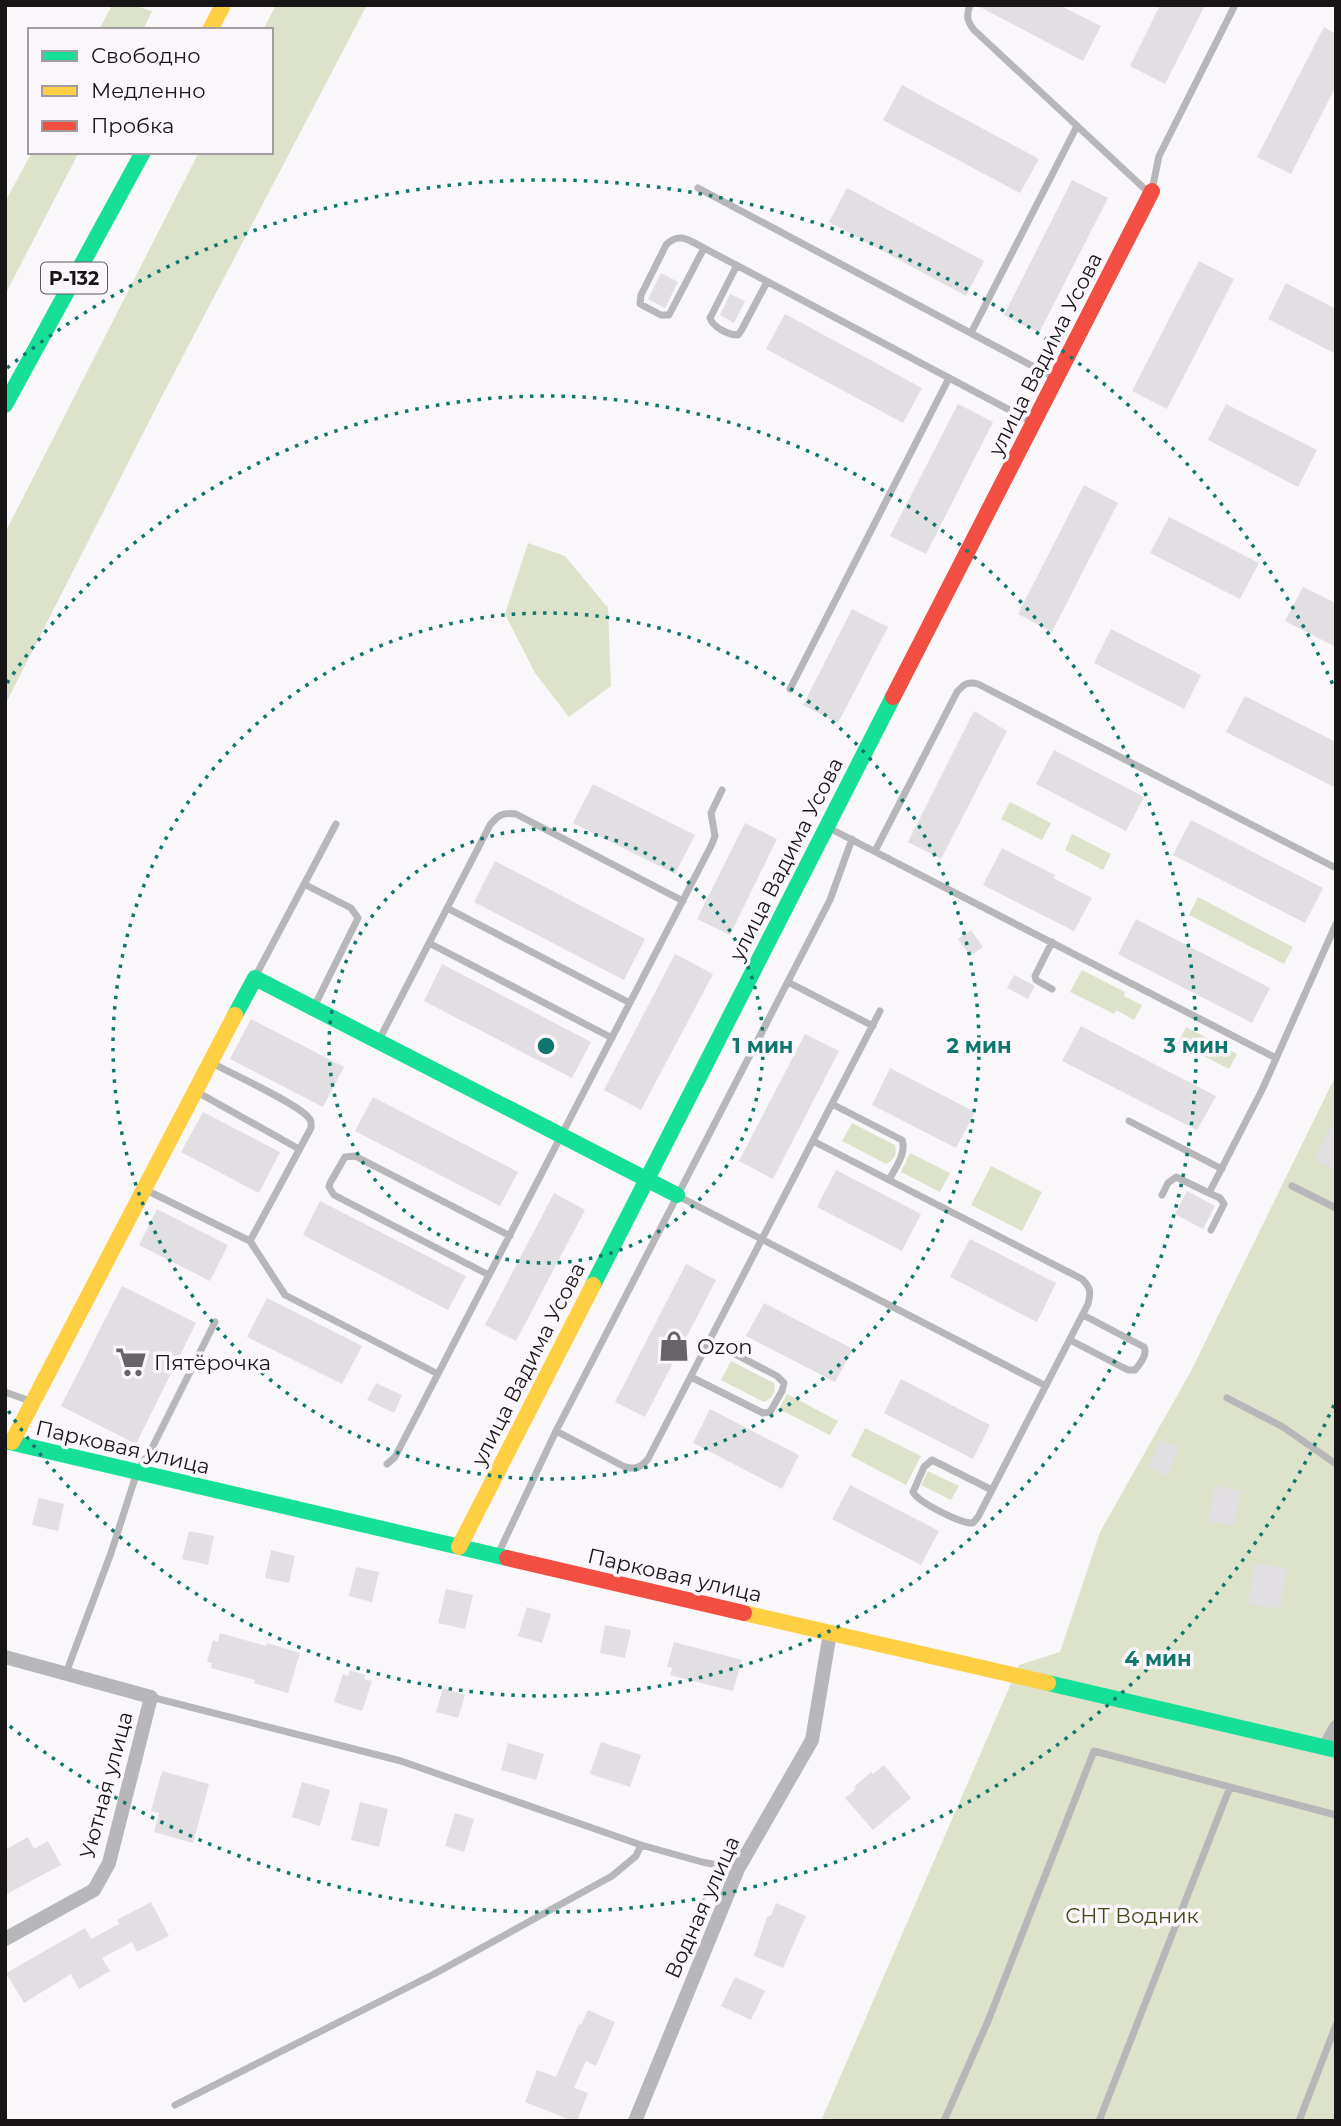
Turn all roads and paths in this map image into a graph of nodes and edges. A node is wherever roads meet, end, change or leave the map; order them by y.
1 (223, 5) edge
2 (970, 5) edge
3 (1235, 5) edge
4 (211, 28) edge
5 (1077, 126) junction
6 (142, 154) edge
7 (698, 188) dead end
8 (1151, 192) junction
9 (704, 248) junction
10 (737, 265) junction
11 (767, 282) junction
12 (971, 333) junction
13 (948, 378) junction
14 (1056, 378) junction
15 (5, 405) edge
16 (1033, 423) junction
17 (790, 689) dead end
18 (722, 790) dead end
19 (336, 824) dead end
20 (826, 826) junction
21 (852, 839) junction
22 (875, 851) junction
23 (1336, 868) edge
24 (304, 884) junction
25 (683, 901) junction
26 (447, 908) junction
27 (1336, 924) edge
28 (1052, 942) junction
29 (429, 943) junction
30 (255, 978) junction
31 (788, 982) junction
32 (1052, 989) dead end
33 (630, 1003) junction
34 (313, 1008) junction
35 (880, 1011) dead end
36 (873, 1026) junction
37 (612, 1038) junction
38 (378, 1042) junction
39 (1276, 1058) junction
40 (211, 1062) junction
41 (196, 1092) junction
42 (832, 1104) junction
43 (1129, 1121) dead end
44 (561, 1136) junction
45 (813, 1141) junction
46 (299, 1149) junction
47 (1222, 1169) junction
48 (645, 1179) junction
49 (889, 1180) junction
50 (1292, 1186) dead end
51 (145, 1189) junction
52 (1209, 1193) junction
53 (677, 1195) junction
54 (1162, 1195) dead end
55 (1336, 1208) edge
56 (1211, 1230) dead end
57 (510, 1236) junction
58 (762, 1240) junction
59 (250, 1241) junction
60 (489, 1275) junction
61 (1083, 1315) junction
62 (215, 1322) dead end
63 (1070, 1340) junction
64 (710, 1341) junction
65 (438, 1374) junction
66 (691, 1377) junction
67 (1046, 1386) junction
68 (5, 1392) edge
69 (1227, 1398) dead end
70 (34, 1402) junction
71 (555, 1431) junction
72 (9, 1441) edge
73 (387, 1464) dead end
74 (1336, 1464) edge
75 (137, 1472) junction
76 (992, 1490) junction
77 (458, 1547) junction
78 (497, 1556) junction
79 (830, 1633) junction
80 (5, 1657) edge
81 (66, 1673) junction
82 (151, 1697) junction
83 (1336, 1727) edge
84 (1330, 1749) edge
85 (1230, 1787) junction
86 (1336, 1815) edge
87 (641, 1845) junction
88 (738, 1869) junction
89 (5, 1939) edge
90 (1336, 2025) edge
91 (175, 2105) dead end
92 (635, 2121) edge
93 (944, 2121) edge
94 (1099, 2121) edge
95 (1298, 2121) edge

1 - 4 street
2 - 5 lane
3 - 8 lane
5 - 8 lane
5 - 12 lane
6 - 15 street, Р-132
7 - 12 lane
8 - 14 street, улица Вадима Усова
9 - 9 lane
9 - 10 lane
10 - 11 lane
10 - 11 lane
11 - 13 lane
12 - 14 lane
13 - 16 lane
13 - 17 lane
14 - 16 street, улица Вадима Усова
16 - 20 street, улица Вадима Усова
18 - 25 lane
19 - 24 lane
20 - 21 lane
20 - 48 street, улица Вадима Усова
21 - 22 lane
21 - 31 lane
22 - 23 lane
22 - 28 lane
24 - 30 lane
24 - 34 lane
25 - 26 lane
25 - 33 lane
26 - 29 lane
26 - 33 lane
27 - 39 lane
28 - 32 lane
28 - 39 lane
29 - 37 lane
29 - 38 lane
30 - 34 street
30 - 40 street
31 - 36 lane
31 - 53 lane
33 - 37 lane
34 - 38 street
35 - 36 lane
36 - 42 lane
37 - 44 lane
38 - 44 street
39 - 47 lane
40 - 41 street
40 - 46 lane
41 - 46 lane
41 - 51 street
42 - 45 lane
42 - 49 lane
43 - 47 lane
44 - 48 street
44 - 57 lane
45 - 49 lane
45 - 58 lane
46 - 59 lane
47 - 52 lane
48 - 53 street
48 - 77 street, улица Вадима Усова
49 - 61 lane
50 - 55 lane
51 - 59 lane
51 - 70 street
52 - 54 lane
52 - 56 lane
53 - 58 lane
53 - 71 lane
57 - 60 lane
57 - 60 lane
58 - 64 lane
58 - 67 lane
59 - 65 lane
60 - 65 lane
61 - 63 lane
61 - 63 lane
62 - 75 lane
63 - 67 lane
64 - 66 lane
64 - 66 lane
65 - 73 lane
66 - 71 lane
67 - 76 lane
68 - 70 lane
69 - 74 lane
70 - 72 street
71 - 78 lane
72 - 75 street, Парковая улица
75 - 77 street, Парковая улица
75 - 81 lane
76 - 76 lane
77 - 78 street, Парковая улица
78 - 79 street, Парковая улица
79 - 84 street, Парковая улица
79 - 88 street, Водная улица
80 - 81 street, Уютная улица
81 - 82 street, Уютная улица
82 - 87 lane
82 - 89 street, Уютная улица
83 - 84 street
85 - 86 lane
85 - 93 lane
85 - 94 lane
87 - 88 lane
87 - 91 lane
88 - 92 street, Водная улица
90 - 95 lane

